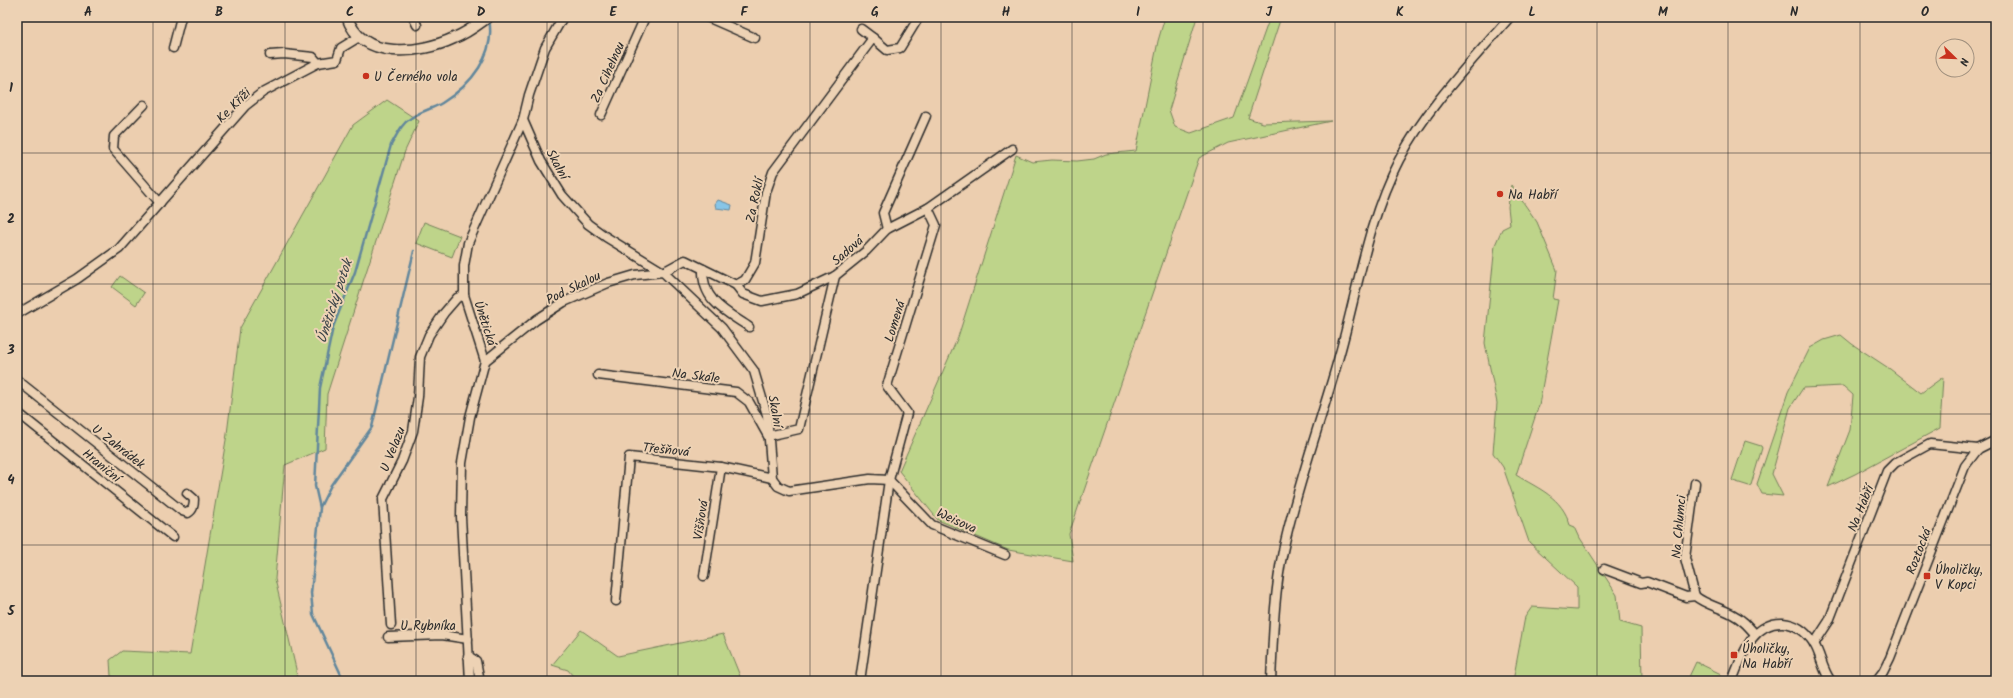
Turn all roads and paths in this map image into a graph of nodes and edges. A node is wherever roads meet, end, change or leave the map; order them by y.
1 (181, 17) edge
2 (347, 17) edge
3 (413, 17) edge
4 (488, 17) edge
5 (563, 17) edge
6 (645, 17) edge
7 (707, 17) edge
8 (919, 17) edge
9 (1510, 17) edge
10 (417, 25) dead end
11 (861, 29) dead end
12 (359, 37) junction
13 (755, 38) dead end
14 (873, 38) junction
15 (173, 48) dead end
16 (270, 56) dead end
17 (318, 63) junction
18 (144, 105) dead end
19 (601, 115) dead end
20 (926, 116) dead end
21 (523, 120) junction
22 (1012, 149) dead end
23 (160, 203) junction
24 (928, 208) junction
25 (887, 229) junction
26 (703, 269) junction
27 (663, 272) junction
28 (835, 276) junction
29 (736, 285) junction
30 (464, 295) junction
31 (17, 314) edge
32 (749, 327) dead end
33 (485, 361) junction
34 (598, 375) dead end
35 (17, 380) edge
36 (17, 412) edge
37 (768, 436) junction
38 (1996, 440) edge
39 (1978, 449) junction
40 (720, 468) junction
41 (772, 478) junction
42 (889, 480) junction
43 (1695, 483) dead end
44 (187, 493) dead end
45 (173, 537) dead end
46 (1005, 554) dead end
47 (1604, 569) dead end
48 (704, 576) dead end
49 (1695, 596) junction
50 (616, 601) dead end
51 (391, 625) dead end
52 (1756, 634) junction
53 (388, 637) dead end
54 (468, 639) junction
55 (1814, 644) junction
56 (468, 656) junction
57 (1996, 678) edge
58 (469, 679) edge
59 (480, 681) edge
60 (860, 681) edge
61 (1271, 681) edge
62 (1732, 681) edge
63 (1831, 681) edge
64 (1876, 681) edge
65 (1991, 681) edge

1 - 15 street
2 - 12 main road
3 - 10 street
4 - 12 main road
5 - 21 street, Únětická
6 - 19 street, Za Cihelnou
7 - 13 street
8 - 14 street
9 - 61 street
11 - 14 street
12 - 17 street, Ke Kříži
14 - 29 street, Za Roklí
16 - 17 street
17 - 23 street, Ke Kříži
18 - 23 street
20 - 25 street
21 - 27 street, Skalní
21 - 30 street, Únětická
22 - 24 street
23 - 31 street, Ke Kříži
24 - 25 street
24 - 42 street, Lomená
25 - 28 street, Sadová
26 - 27 street
26 - 29 street
26 - 32 street
27 - 33 street, Pod Skalou
27 - 37 street, Skalní
28 - 29 street
28 - 37 street, Sadová
30 - 33 street, Únětická
30 - 51 street, U Velazu
33 - 54 street, Únětická
34 - 37 street, Na Skále
35 - 44 street, U Zahrádek
36 - 45 street, Hraniční
37 - 41 street, Skalní
38 - 39 street, Roztocká
39 - 55 street, Na Habří
39 - 64 street, Roztocká
40 - 41 street, Třešňová
40 - 48 street, Višňová
40 - 50 street, Třešňová
41 - 42 street
42 - 46 street, Weisova
42 - 60 street
43 - 49 street, Na Chlumci
47 - 49 street
49 - 52 street
52 - 55 street
52 - 62 street
53 - 54 street, U Rybníka
54 - 56 street, Únětická
55 - 63 street
56 - 58 street, Únětická
56 - 59 street
57 - 65 street

